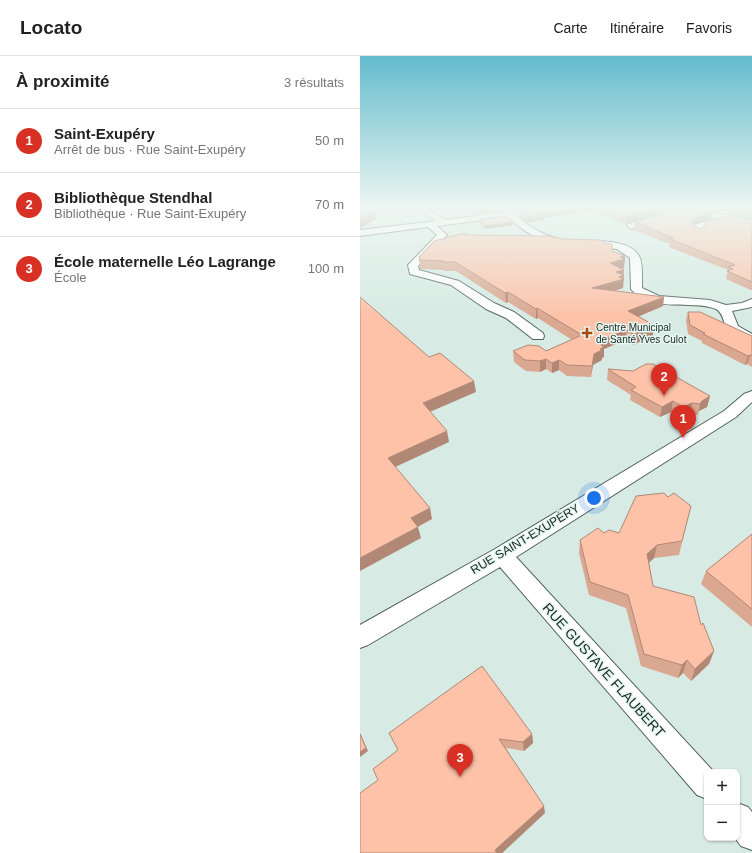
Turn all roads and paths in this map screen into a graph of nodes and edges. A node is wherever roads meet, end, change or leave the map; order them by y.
1 (433, 244) edge
2 (601, 244) edge
3 (752, 303) edge
4 (724, 309) junction
5 (538, 336) dead end
6 (752, 339) edge
7 (752, 395) edge
8 (752, 408) edge
9 (730, 414) junction
10 (502, 555) junction
11 (360, 637) edge
12 (704, 782) edge
13 (740, 821) edge
14 (752, 835) edge

1 - 5 street
2 - 4 street
3 - 4 street
4 - 6 street
7 - 9 street, RUE SAINT-EXUPÉRY
8 - 9 street, RUE SAINT-EXUPÉRY
9 - 10 street, RUE SAINT-EXUPÉRY
10 - 11 street, RUE SAINT-EXUPÉRY
10 - 12 street, RUE GUSTAVE FLAUBERT
13 - 14 street

